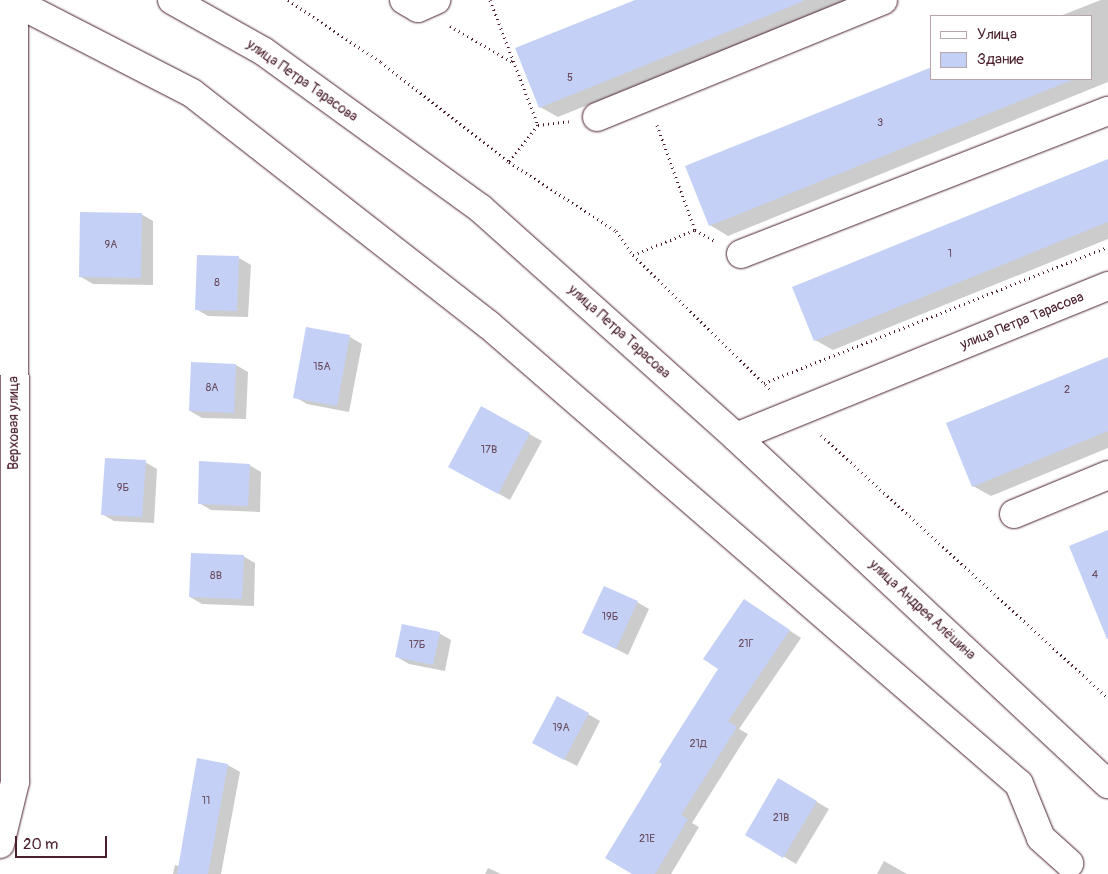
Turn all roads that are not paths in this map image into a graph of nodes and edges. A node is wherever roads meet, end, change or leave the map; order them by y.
1 (13, 0) edge
2 (172, 0) edge
3 (883, 0) edge
4 (1108, 112) edge
5 (597, 117) dead end
6 (741, 254) road end
7 (1108, 286) edge
8 (736, 436) junction
9 (1108, 475) edge
10 (1014, 514) dead end
11 (1108, 784) edge
12 (0, 844) edge
13 (1069, 863) dead end

1 - 12 street, Верховая улица
1 - 13 street
2 - 8 street, улица Петра Тарасова
3 - 5 street
4 - 6 street
7 - 8 street, улица Петра Тарасова
8 - 11 street, улица Андрея Алёшина
9 - 10 street

